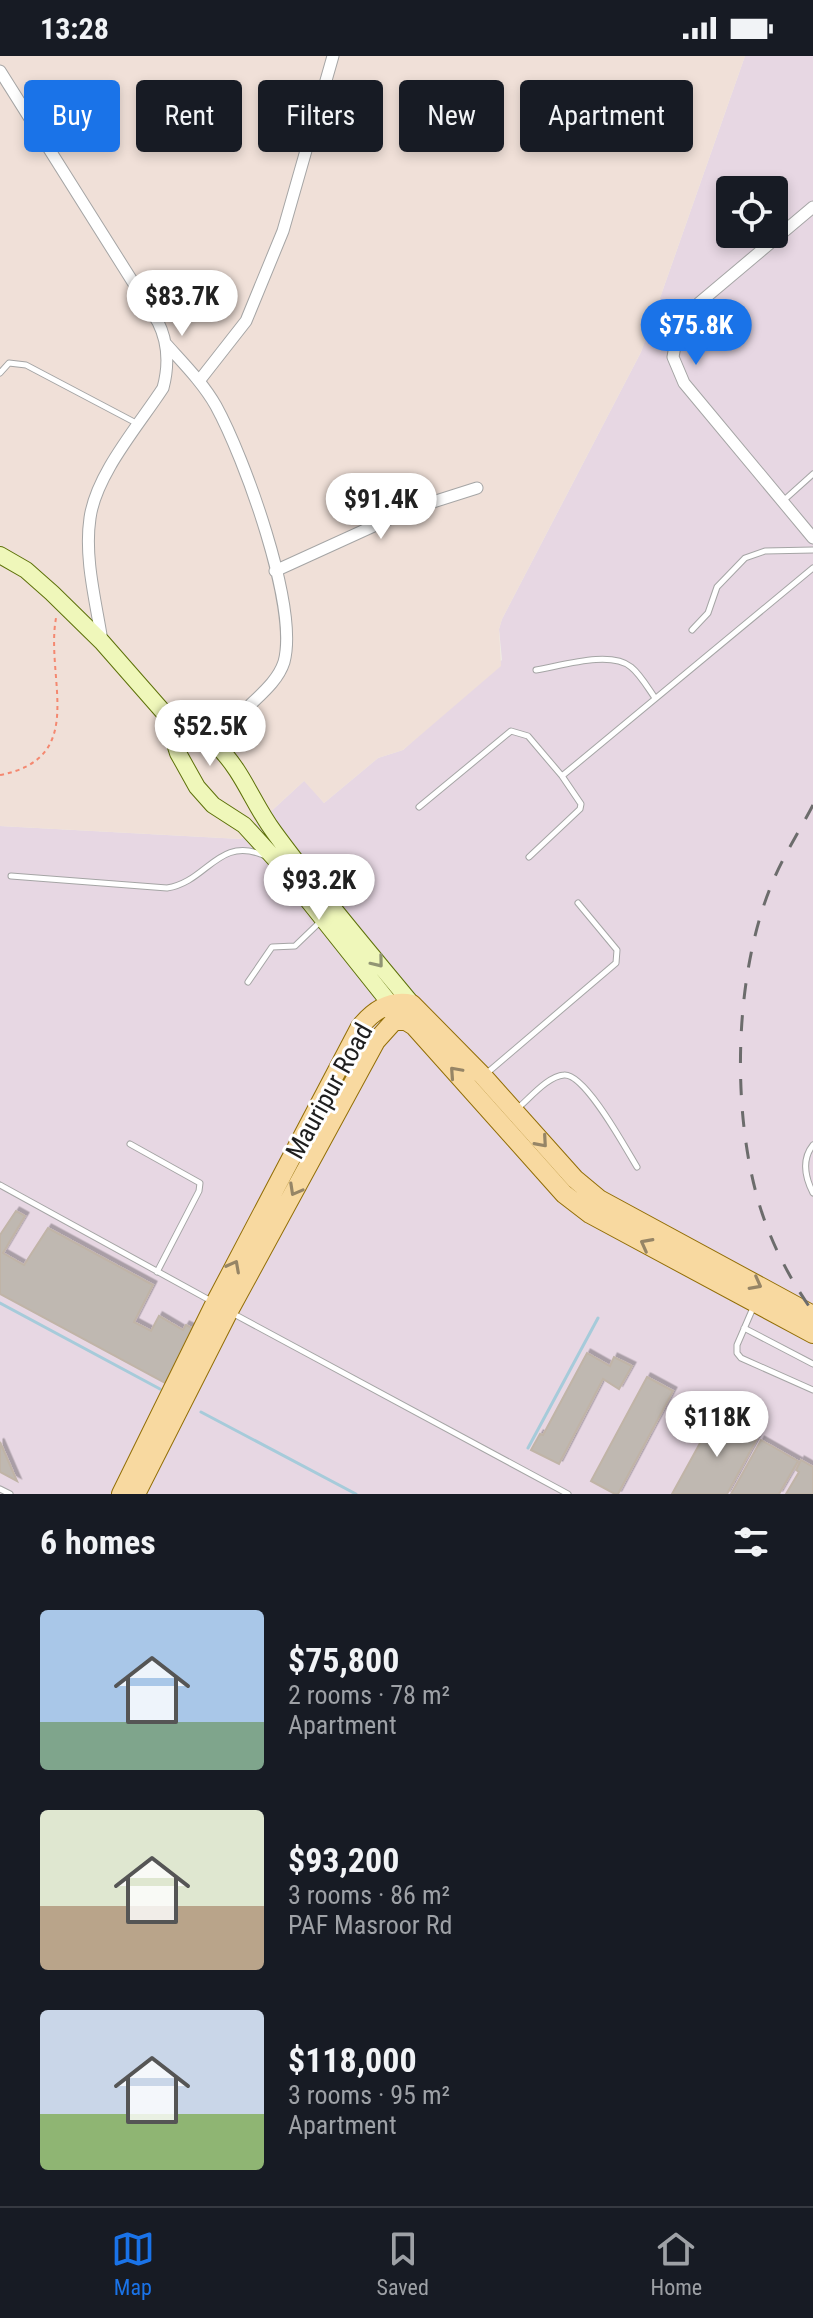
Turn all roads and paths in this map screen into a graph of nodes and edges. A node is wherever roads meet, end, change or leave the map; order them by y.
1 (333, 56) edge
2 (0, 71) edge
3 (813, 207) edge
4 (166, 344) junction
5 (0, 373) edge
6 (199, 381) junction
7 (138, 425) junction
8 (813, 474) edge
9 (477, 488) dead end
10 (782, 501) junction
11 (813, 538) edge
12 (813, 550) edge
13 (0, 555) edge
14 (813, 568) edge
15 (275, 571) junction
16 (63, 604) junction
17 (692, 630) dead end
18 (102, 642) junction
19 (536, 670) dead end
20 (655, 698) junction
21 (246, 709) dead end
22 (166, 715) junction
23 (0, 775) edge
24 (562, 776) junction
25 (419, 807) dead end
26 (529, 857) dead end
27 (275, 859) junction
28 (11, 876) dead end
29 (578, 903) dead end
30 (328, 914) junction
31 (248, 982) dead end
32 (389, 1004) junction
33 (409, 1012) junction
34 (483, 1076) junction
35 (515, 1111) junction
36 (130, 1144) dead end
37 (813, 1145) edge
38 (637, 1167) dead end
39 (0, 1185) edge
40 (813, 1193) edge
41 (157, 1272) junction
42 (755, 1303) junction
43 (222, 1307) junction
44 (800, 1315) edge
45 (744, 1328) junction
46 (813, 1334) edge
47 (813, 1364) edge
48 (813, 1390) edge
49 (177, 1397) junction
50 (0, 1489) edge
51 (10, 1494) edge
52 (121, 1494) edge
53 (136, 1494) edge
54 (568, 1494) edge

1 - 6 street
2 - 4 street
3 - 10 street
4 - 6 street
4 - 7 street
5 - 7 lane
6 - 15 street
7 - 18 street
8 - 10 lane
9 - 15 street
10 - 11 street
12 - 17 lane
13 - 16 main road
14 - 20 lane
15 - 21 street
16 - 18 main road
16 - 23 path
18 - 22 main road
19 - 20 lane
20 - 24 lane
22 - 27 main road
22 - 30 main road
24 - 25 lane
24 - 26 lane
27 - 28 lane
27 - 30 main road
29 - 34 lane
30 - 31 lane
30 - 32 main road
30 -> 33 main road
32 - 33 main road, Mauripur Road
43 -> 32 main road, Mauripur Road
33 - 34 main road, Mauripur Road
42 -> 33 main road, Mauripur Road
33 -> 43 main road, Mauripur Road
34 - 35 main road, Mauripur Road
35 - 38 lane
35 -> 44 main road, Mauripur Road
36 - 41 lane
37 - 40 lane
39 - 41 lane
41 - 43 lane
42 - 44 main road, Mauripur Road
42 - 45 lane
43 - 49 main road, Mauripur Road
43 - 54 lane
44 - 46 main road, Mauripur Road
45 - 47 lane
45 - 48 lane
49 - 52 main road, Mauripur Road
49 - 53 main road, Mauripur Road
50 - 51 lane

